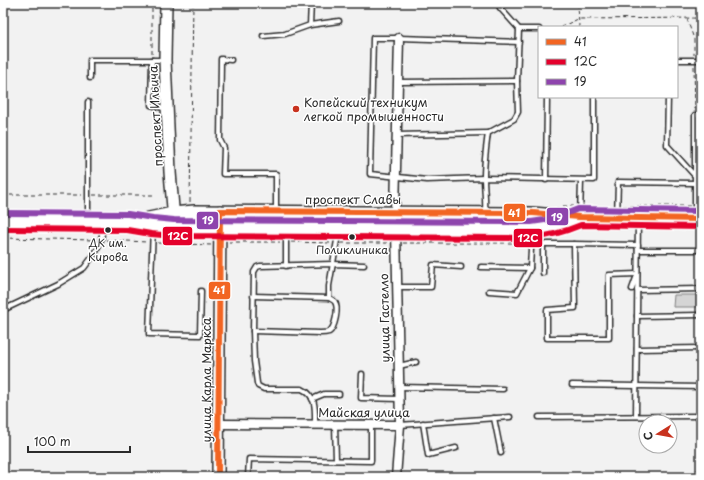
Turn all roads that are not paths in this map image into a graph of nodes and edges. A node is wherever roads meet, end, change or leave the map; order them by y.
1 (166, 3) edge
2 (311, 3) edge
3 (498, 3) edge
4 (339, 21) dead end
5 (310, 25) junction
6 (519, 29) junction
7 (538, 29) edge
8 (263, 36) dead end
9 (399, 38) junction
10 (519, 42) junction
11 (152, 60) junction
12 (165, 60) junction
13 (231, 60) dead end
14 (678, 60) edge
15 (701, 60) edge
16 (90, 78) dead end
17 (517, 81) junction
18 (398, 82) junction
19 (547, 98) edge
20 (594, 98) edge
21 (668, 98) edge
22 (88, 102) dead end
23 (167, 109) junction
24 (701, 115) edge
25 (488, 133) junction
26 (397, 135) junction
27 (701, 174) edge
28 (396, 176) junction
29 (695, 176) junction
30 (484, 178) junction
31 (546, 180) junction
32 (581, 181) junction
33 (695, 183) junction
34 (220, 211) junction
35 (276, 211) junction
36 (339, 212) junction
37 (396, 212) junction
38 (173, 213) junction
39 (485, 213) junction
40 (580, 217) junction
41 (617, 217) junction
42 (638, 217) junction
43 (698, 219) edge
44 (3, 221) edge
45 (88, 222) junction
46 (104, 222) junction
47 (128, 222) junction
48 (154, 226) junction
49 (174, 228) junction
50 (220, 228) junction
51 (286, 228) junction
52 (339, 229) junction
53 (396, 229) junction
54 (532, 230) junction
55 (574, 244) junction
56 (638, 245) junction
57 (638, 250) junction
58 (701, 250) edge
59 (333, 264) junction
60 (364, 265) dead end
61 (286, 266) junction
62 (461, 267) dead end
63 (481, 267) dead end
64 (530, 268) junction
65 (543, 273) dead end
66 (637, 274) junction
67 (397, 288) junction
68 (632, 289) dead end
69 (701, 289) edge
70 (637, 290) junction
71 (201, 291) dead end
72 (489, 291) dead end
73 (253, 296) junction
74 (329, 298) junction
75 (3, 310) edge
76 (637, 316) junction
77 (701, 316) edge
78 (253, 331) junction
79 (701, 348) edge
80 (637, 349) junction
81 (416, 362) dead end
82 (398, 366) junction
83 (362, 374) dead end
84 (572, 385) dead end
85 (399, 386) junction
86 (636, 386) junction
87 (701, 387) edge
88 (503, 389) dead end
89 (339, 394) dead end
90 (312, 399) junction
91 (399, 399) junction
92 (636, 416) junction
93 (701, 416) edge
94 (510, 417) dead end
95 (539, 417) dead end
96 (494, 418) junction
97 (423, 423) junction
98 (218, 424) junction
99 (315, 424) junction
100 (335, 425) junction
101 (371, 425) junction
102 (400, 425) junction
103 (456, 448) dead end
104 (501, 453) dead end
105 (336, 460) junction
106 (701, 475) edge
107 (218, 477) edge
108 (248, 477) edge
109 (396, 477) edge
110 (692, 477) edge

1 - 12 main road, проспект Ильича
2 - 5 lane
3 - 6 lane
4 - 5 lane
5 - 8 lane
6 - 7 lane
6 - 10 lane
9 - 10 lane
9 - 18 street, улица Гастелло
9 - 28 lane
10 - 17 lane
11 - 12 lane
11 - 16 lane
11 - 23 lane
12 - 23 main road, проспект Ильича
13 - 35 lane
14 - 15 lane
17 - 18 lane
17 - 25 lane
18 - 26 street, улица Гастелло
19 - 31 lane
20 - 32 lane
21 - 29 lane
22 - 45 lane
23 - 38 main road, проспект Ильича
24 - 29 lane
25 - 26 lane
25 - 30 lane
26 - 28 street, улица Гастелло
27 - 29 lane
28 - 30 lane
28 - 37 street, улица Гастелло
29 - 33 lane
30 - 31 lane
30 - 39 lane
31 - 32 lane
32 - 40 lane
33 - 41 lane
33 - 43 lane
34 - 35 main road, проспект Славы
34 - 38 main road, проспект Славы
34 - 50 main road, улица Карла Маркса
35 - 36 main road, проспект Славы
36 - 37 main road, проспект Славы
36 - 52 main road
37 - 39 main road, проспект Славы
37 - 53 main road, улица Гастелло
38 - 47 main road, проспект Славы
38 - 49 main road, проспект Ильича
39 - 40 main road, проспект Славы
40 - 41 main road, проспект Славы
40 - 54 main road, проспект Славы
41 - 42 main road, проспект Славы
42 - 43 main road, проспект Славы
42 - 56 lane
44 - 45 main road, проспект Славы
45 - 46 main road, проспект Славы
46 - 47 main road, проспект Славы
46 - 75 lane
47 - 48 main road, проспект Славы
48 - 49 main road, проспект Славы
48 - 71 lane
49 - 50 main road, проспект Славы
50 - 51 main road, проспект Славы
50 - 98 main road, улица Карла Маркса
51 - 52 main road, проспект Славы
51 - 61 lane
52 - 53 main road, проспект Славы
52 - 59 lane
53 - 54 main road, проспект Славы
53 - 67 street, улица Гастелло
54 - 64 lane
55 - 56 lane
55 - 65 lane
55 - 66 lane
56 - 57 lane
57 - 58 lane
57 - 66 lane
59 - 60 lane
59 - 61 lane
59 - 74 lane
61 - 73 lane
62 - 67 lane
63 - 64 lane
64 - 72 lane
66 - 68 lane
66 - 70 lane
67 - 82 street, улица Гастелло
69 - 70 lane
70 - 76 lane
73 - 74 lane
73 - 78 lane
74 - 78 lane
76 - 77 lane
76 - 80 lane
78 - 90 lane
79 - 80 lane
80 - 86 lane
81 - 82 lane
82 - 85 street, улица Гастелло
83 - 91 lane
84 - 86 lane
85 - 88 lane
85 - 91 street, улица Гастелло
86 - 87 lane
86 - 92 lane
89 - 90 lane
90 - 99 lane
91 - 102 street, улица Гастелло
92 - 93 lane
92 - 95 lane
94 - 96 lane, Майская улица
96 - 97 lane, Майская улица
96 - 104 lane
97 - 102 lane, Майская улица
97 - 103 lane
98 - 99 street, Майская улица
98 - 107 main road, улица Карла Маркса
99 - 100 street, Майская улица
100 - 101 street, Майская улица
100 - 105 lane
101 - 102 street, Майская улица
101 - 105 lane
102 - 109 street, улица Гастелло
105 - 108 lane
106 - 110 street

